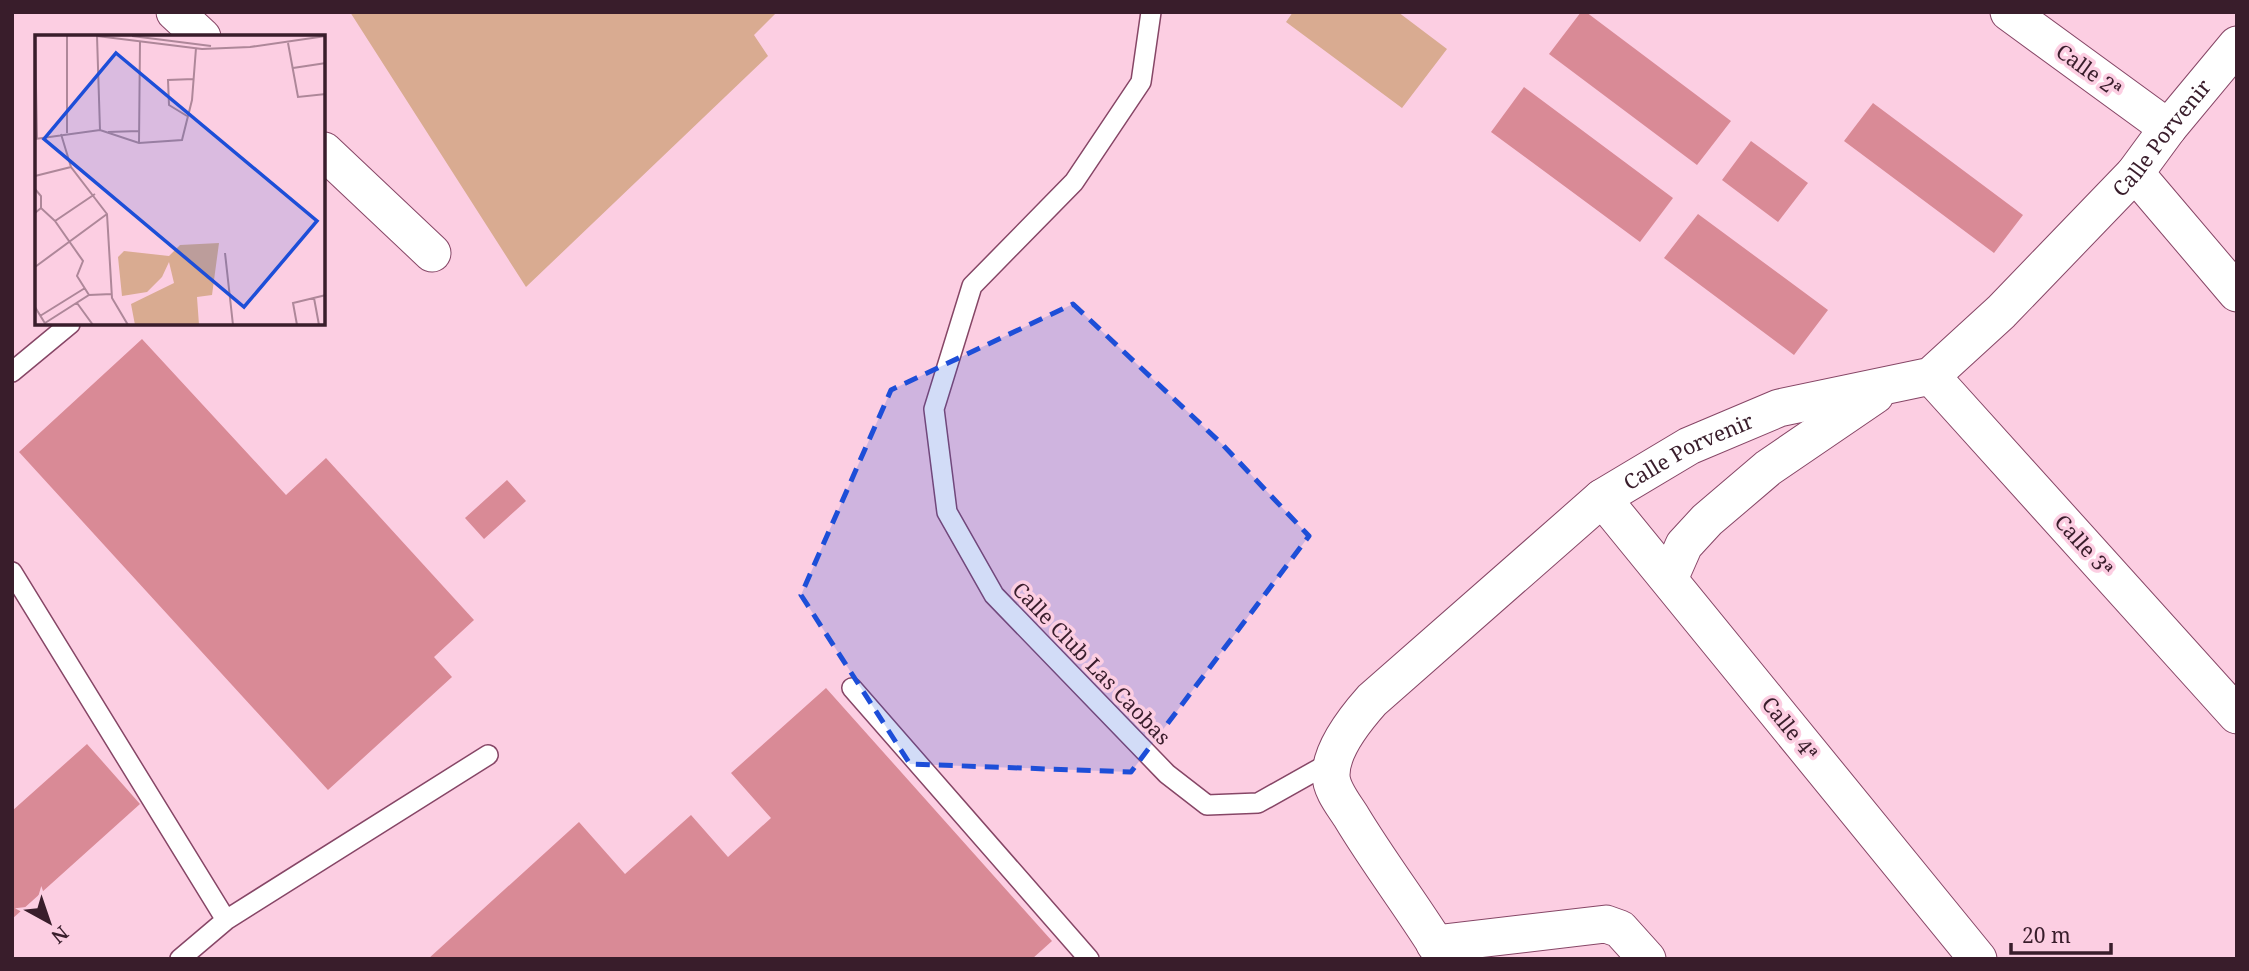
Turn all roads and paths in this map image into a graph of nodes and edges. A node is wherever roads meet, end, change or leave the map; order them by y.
1 (175, 12) edge
2 (1151, 12) edge
3 (2009, 12) edge
4 (200, 35) edge
5 (2237, 45) edge
6 (2168, 128) junction
7 (326, 153) edge
8 (2135, 173) junction
9 (432, 253) dead end
10 (2237, 293) edge
11 (67, 326) edge
12 (12, 372) edge
13 (1931, 376) junction
14 (1890, 385) junction
15 (1602, 498) junction
16 (12, 572) edge
17 (1669, 579) junction
18 (852, 688) dead end
19 (2237, 715) edge
20 (488, 755) dead end
21 (1333, 761) junction
22 (226, 920) junction
23 (1440, 952) edge
24 (180, 959) edge
25 (1089, 959) edge
26 (1647, 959) edge
27 (1978, 959) edge

1 - 4 street
2 - 21 lane, Calle Club Las Caobas
3 - 6 street, Calle 2ª
5 - 6 street, Calle Porvenir
6 - 8 street, Calle Porvenir
7 - 9 street
8 - 10 street
8 - 13 street, Calle Porvenir
11 - 12 lane
13 - 14 street, Calle Porvenir
13 - 19 street, Calle 3ª
14 - 15 street, Calle Porvenir
14 - 17 street
15 - 17 street, Calle 4ª
15 - 21 street, Calle Porvenir
16 - 22 lane
17 - 27 street, Calle 4ª
18 - 25 lane
20 - 22 lane
21 - 23 street
22 - 24 lane
23 - 26 street

